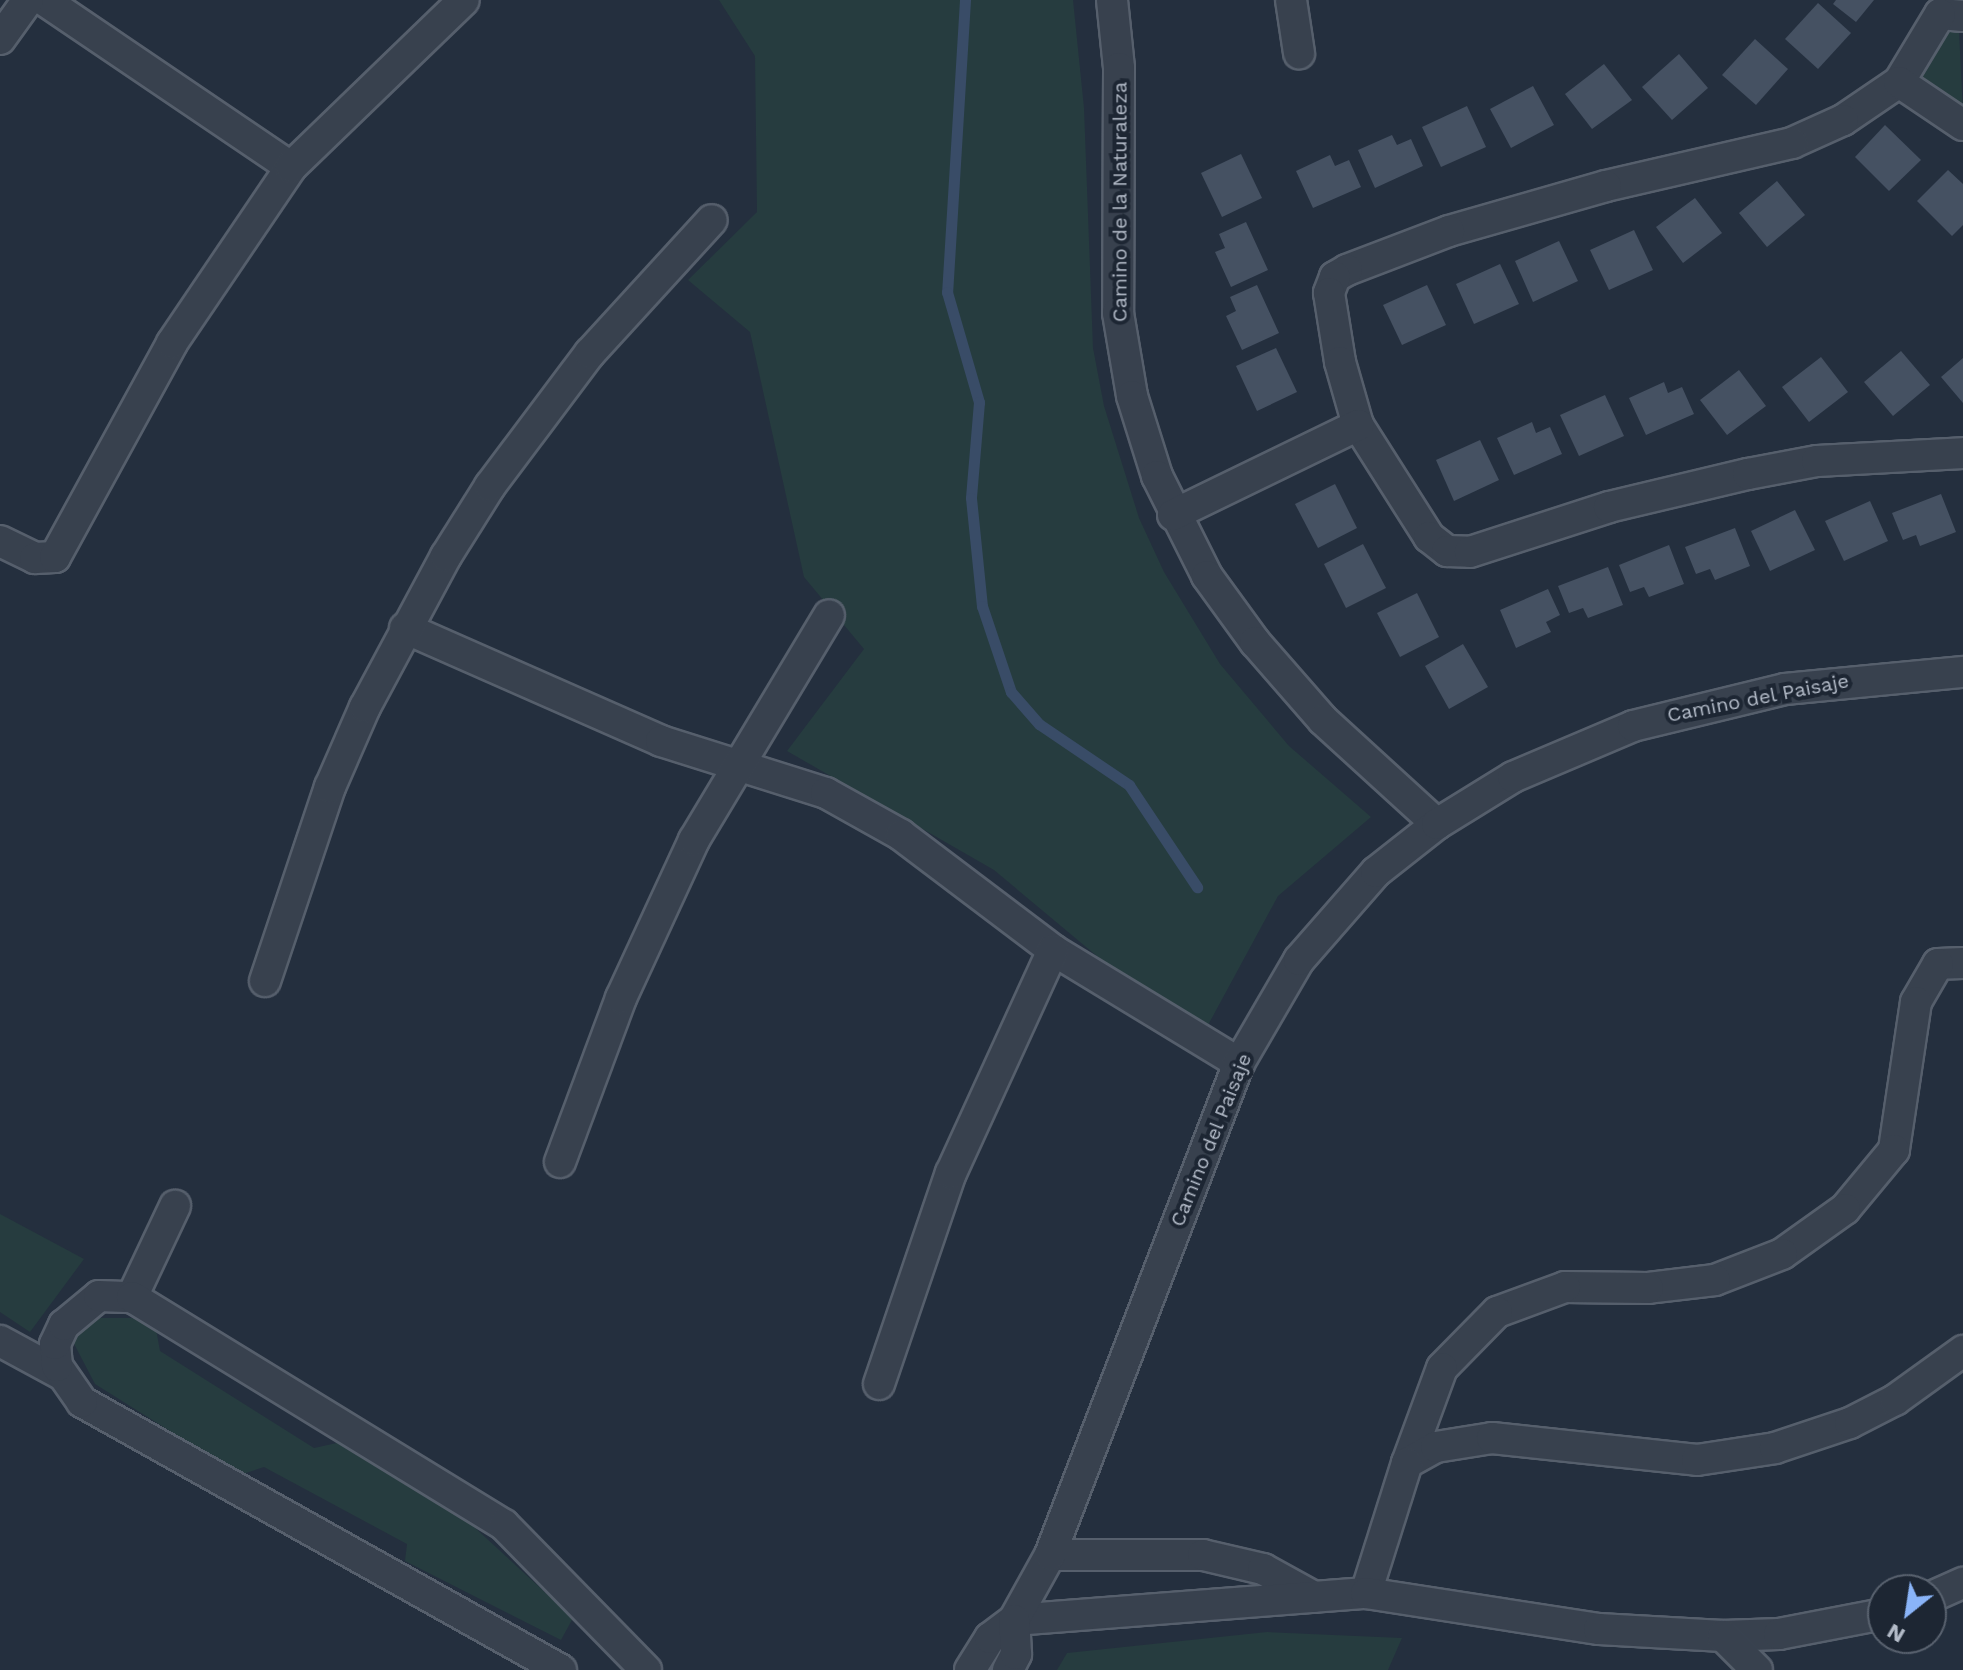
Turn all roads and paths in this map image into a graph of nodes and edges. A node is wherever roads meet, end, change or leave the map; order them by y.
1 (28, 0) edge
2 (44, 0) edge
3 (464, 0) edge
4 (1112, 0) edge
5 (1291, 0) edge
6 (1959, 9) edge
7 (0, 39) edge
8 (1299, 53) dead end
9 (1899, 82) junction
10 (1963, 125) edge
11 (291, 167) junction
12 (712, 220) dead end
13 (1358, 425) junction
14 (1963, 453) edge
15 (1173, 515) junction
16 (0, 541) edge
17 (829, 615) dead end
18 (405, 628) junction
19 (1963, 672) edge
20 (736, 763) junction
21 (1437, 824) junction
22 (1053, 950) junction
23 (1963, 963) edge
24 (265, 981) dead end
25 (1239, 1063) junction
26 (560, 1162) dead end
27 (175, 1206) dead end
28 (132, 1297) junction
29 (0, 1341) edge
30 (1963, 1351) edge
31 (61, 1374) junction
32 (879, 1384) dead end
33 (1407, 1463) junction
34 (1050, 1555) junction
35 (1366, 1593) junction
36 (1314, 1597) junction
37 (1867, 1617) edge
38 (1014, 1620) junction
39 (1723, 1636) junction
40 (561, 1670) edge
41 (646, 1670) edge
42 (970, 1670) edge
43 (1008, 1670) edge
44 (1757, 1670) edge

1 - 7 street
2 - 11 street
3 - 11 street
4 - 15 street, Camino de la Naturaleza
5 - 8 street
6 - 9 street
9 - 10 street
9 - 13 street
11 - 16 street
12 - 18 street
13 - 14 street
13 - 15 street
15 - 21 street, Camino de la Naturaleza
17 - 20 street
18 - 20 street
18 - 24 street
19 - 21 street, Camino del Paisaje
20 - 22 street
20 - 26 street
21 - 25 street, Camino del Paisaje
22 - 25 street
22 - 32 street
23 - 33 street
25 - 34 street, Camino del Paisaje
27 - 28 street
28 - 31 street
28 - 41 street
29 - 31 street
30 - 33 street
31 - 40 street
33 - 35 street
34 - 36 street
34 - 38 street, Camino del Paisaje
35 - 36 street
35 - 39 street
36 - 38 street
37 - 39 street
38 - 42 street, Camino del Paisaje
38 - 43 street, Camino del Paisaje
39 - 44 street

